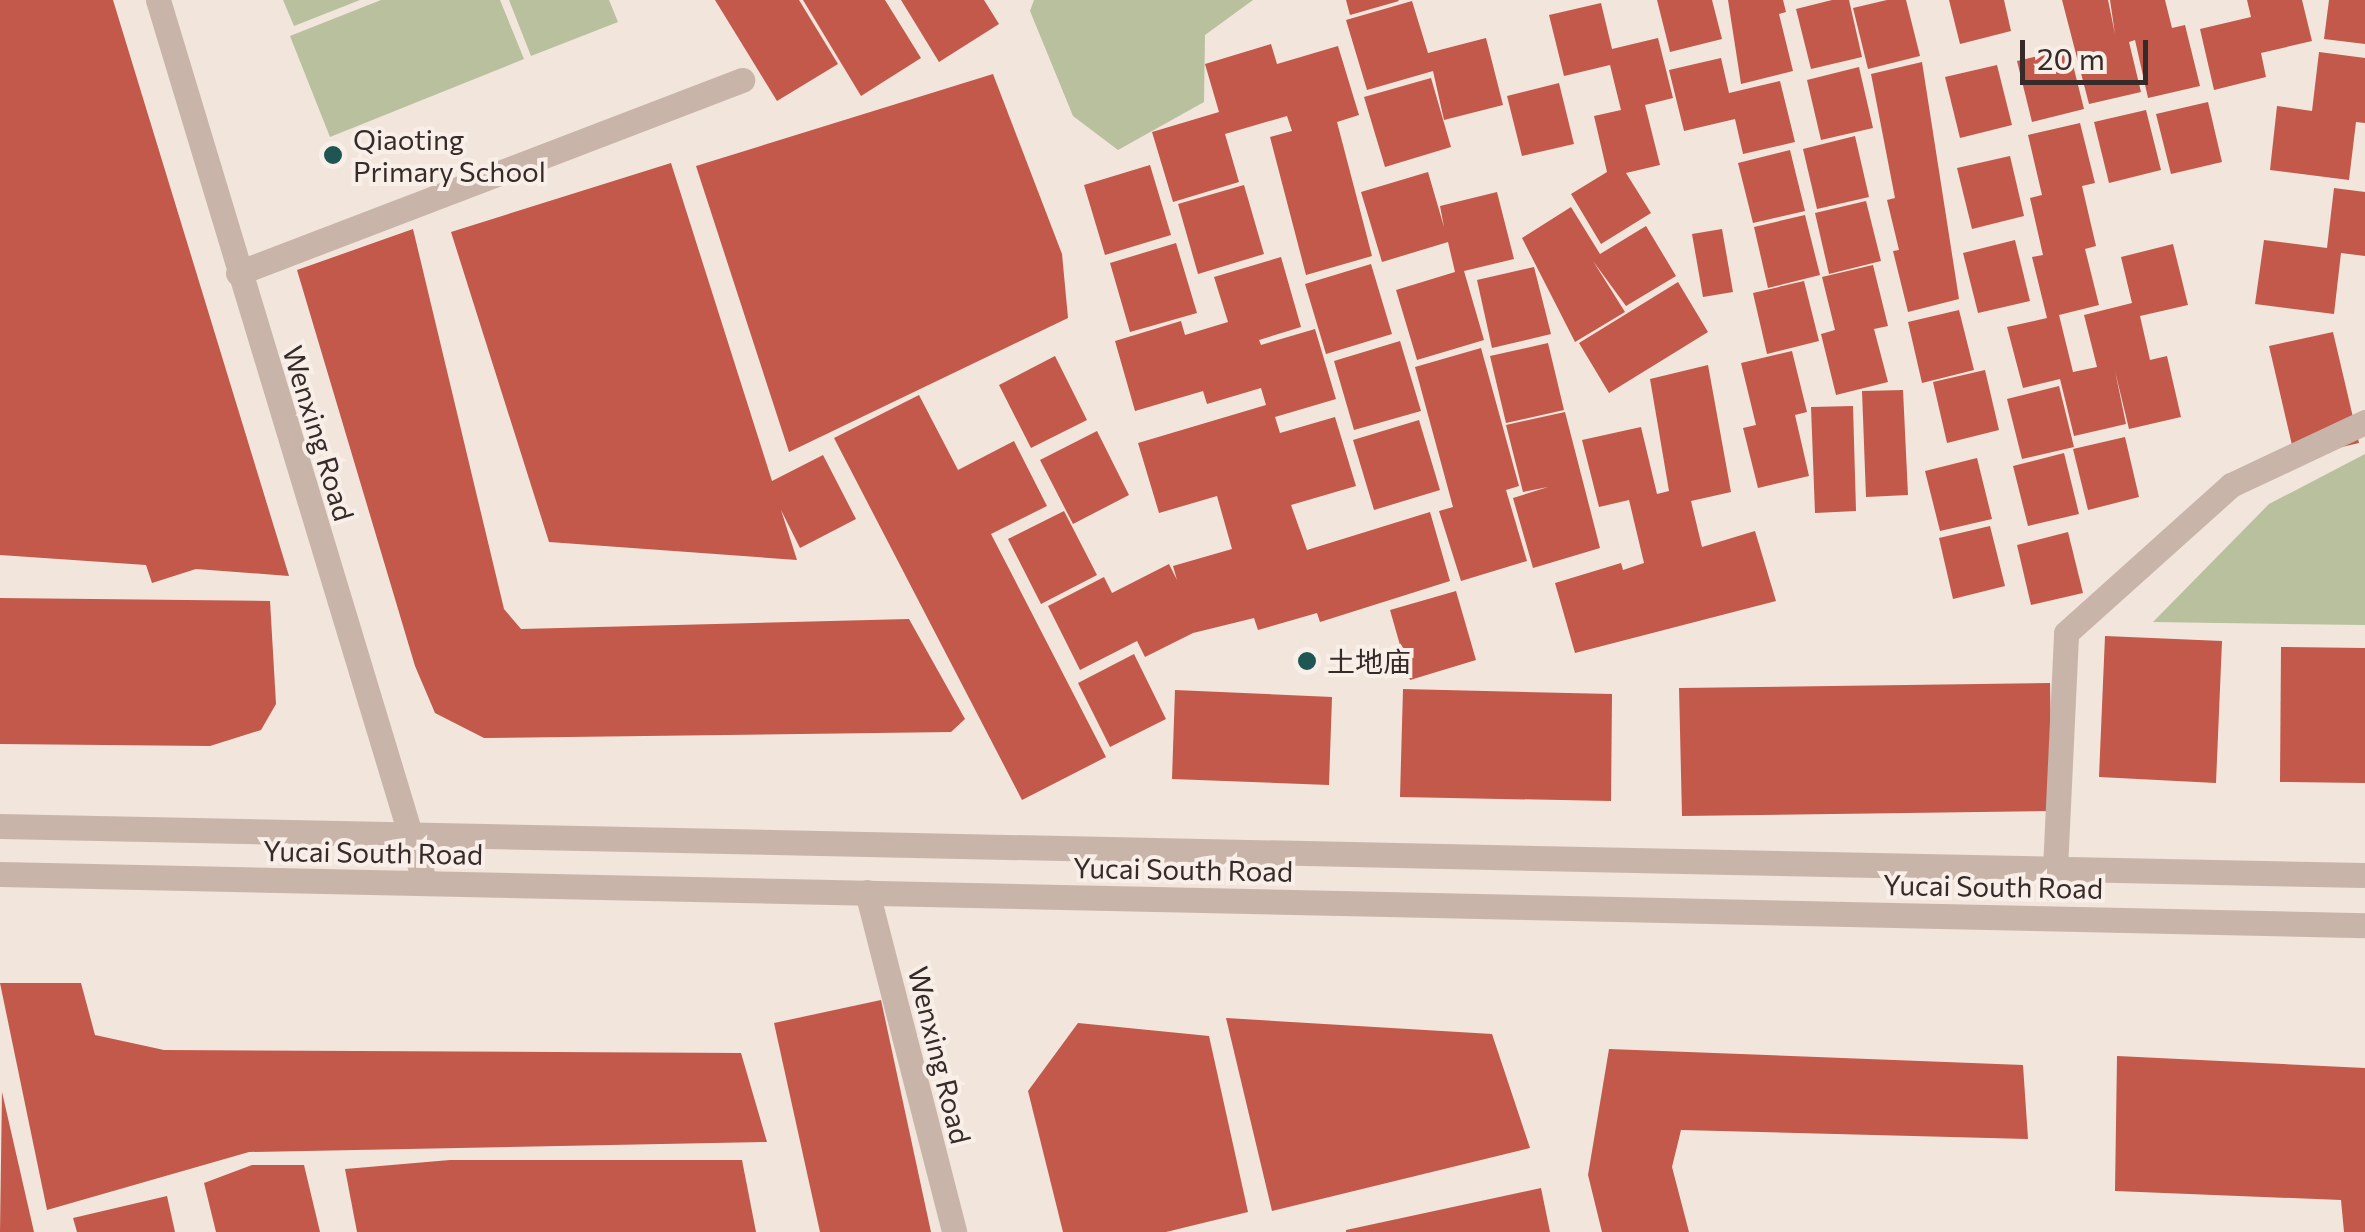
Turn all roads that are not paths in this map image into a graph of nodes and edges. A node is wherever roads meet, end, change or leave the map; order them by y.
1 (158, 0) edge
2 (742, 80) dead end
3 (238, 274) junction
4 (2365, 422) edge
5 (0, 826) edge
6 (410, 834) junction
7 (2055, 868) junction
8 (0, 874) edge
9 (2365, 875) edge
10 (425, 884) junction
11 (867, 892) junction
12 (2365, 925) edge
13 (954, 1232) edge

1 - 3 street, Wenxing Road
2 - 3 street
3 - 6 street, Wenxing Road
4 - 7 street
5 - 6 street, Yucai South Road
6 - 7 street, Yucai South Road
6 - 10 street, Wenxing Road
7 - 9 street, Yucai South Road
8 - 10 street, Yucai South Road
10 - 11 street, Yucai South Road
11 - 12 street, Yucai South Road
11 - 13 street, Wenxing Road

